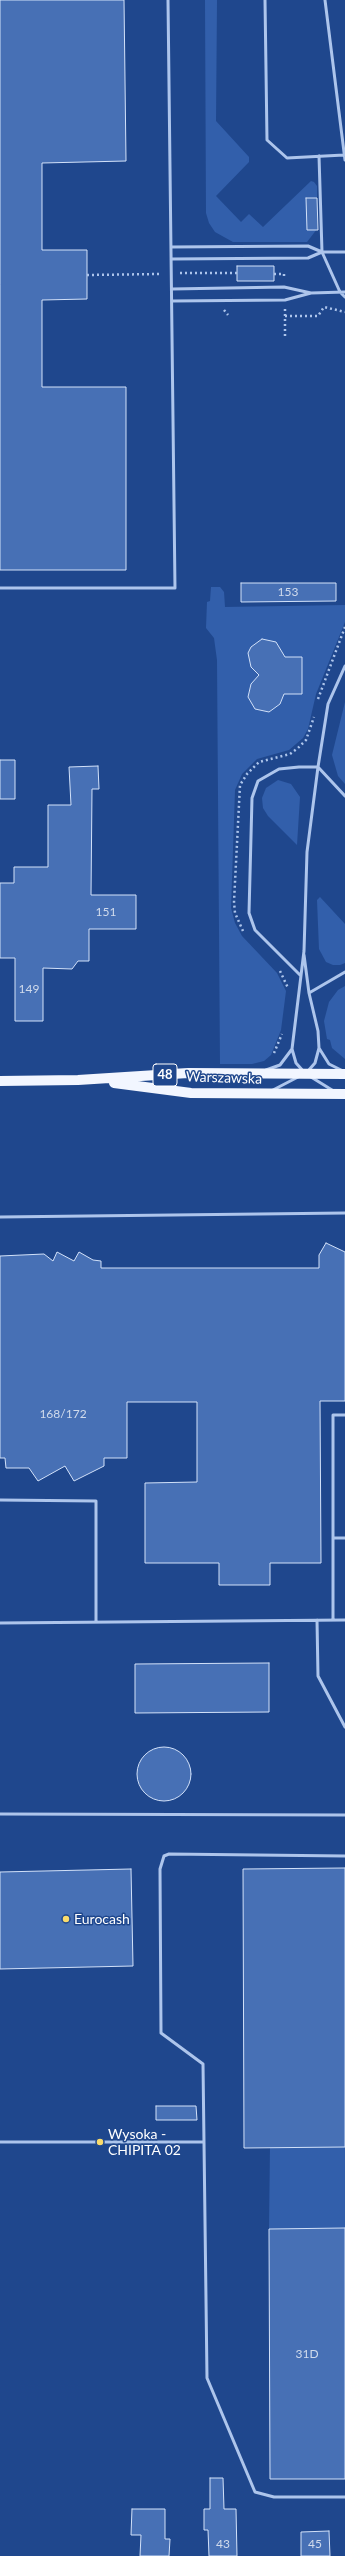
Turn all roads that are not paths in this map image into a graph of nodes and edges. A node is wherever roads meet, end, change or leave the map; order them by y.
1 (168, 0) edge
2 (265, 0) edge
3 (325, 0) edge
4 (344, 155) junction
5 (319, 156) junction
6 (345, 160) edge
7 (171, 247) junction
8 (322, 252) junction
9 (345, 252) edge
10 (172, 259) junction
11 (172, 289) junction
12 (340, 292) junction
13 (345, 292) edge
14 (311, 293) junction
15 (345, 297) edge
16 (172, 301) junction
17 (0, 588) edge
18 (345, 666) edge
19 (318, 767) junction
20 (345, 796) edge
21 (304, 951) junction
22 (345, 972) edge
23 (300, 975) junction
24 (309, 993) junction
25 (319, 1048) junction
26 (292, 1049) junction
27 (345, 1073) edge
28 (253, 1074) junction
29 (306, 1074) junction
30 (78, 1080) junction
31 (0, 1081) edge
32 (266, 1094) junction
33 (341, 1094) edge
34 (345, 1213) edge
35 (0, 1217) edge
36 (345, 1415) edge
37 (0, 1500) edge
38 (333, 1538) junction
39 (345, 1538) edge
40 (317, 1620) junction
41 (333, 1620) junction
42 (345, 1620) edge
43 (96, 1622) junction
44 (0, 1623) edge
45 (345, 1727) edge
46 (0, 1814) edge
47 (345, 1815) edge
48 (345, 1856) edge
49 (0, 2142) edge
50 (204, 2142) junction
51 (345, 2497) edge

1 - 7 lane
2 - 5 lane
3 - 4 lane
4 - 5 lane
4 - 6 lane
5 - 8 lane
7 - 8 lane
7 - 10 lane
8 - 9 lane
8 - 10 lane
8 - 12 lane
10 - 11 lane
11 - 14 lane
11 - 16 lane
12 - 13 lane
12 - 14 lane
12 - 15 lane
14 - 16 lane
16 - 17 lane
18 - 19 lane
19 - 20 lane
19 - 21 lane
19 - 23 lane
21 - 23 lane
21 - 24 lane
22 - 24 lane
23 - 26 lane
24 - 25 lane
25 - 27 lane
25 - 29 lane
26 - 28 lane
26 - 29 lane
27 - 29 main road, Warszawska / 48
28 - 29 main road, Warszawska / 48
28 - 30 main road, Warszawska / 48
29 - 32 lane
29 - 33 lane
30 - 31 main road, Warszawska / 48
30 - 32 main road, Warszawska / 48
32 - 33 main road, Warszawska / 48
34 - 35 lane
36 - 38 lane
37 - 43 lane
38 - 39 lane
38 - 41 lane
40 - 41 lane
40 - 43 lane
40 - 45 lane
41 - 42 lane
43 - 44 lane
46 - 47 lane
48 - 50 lane
49 - 50 lane
50 - 51 lane

